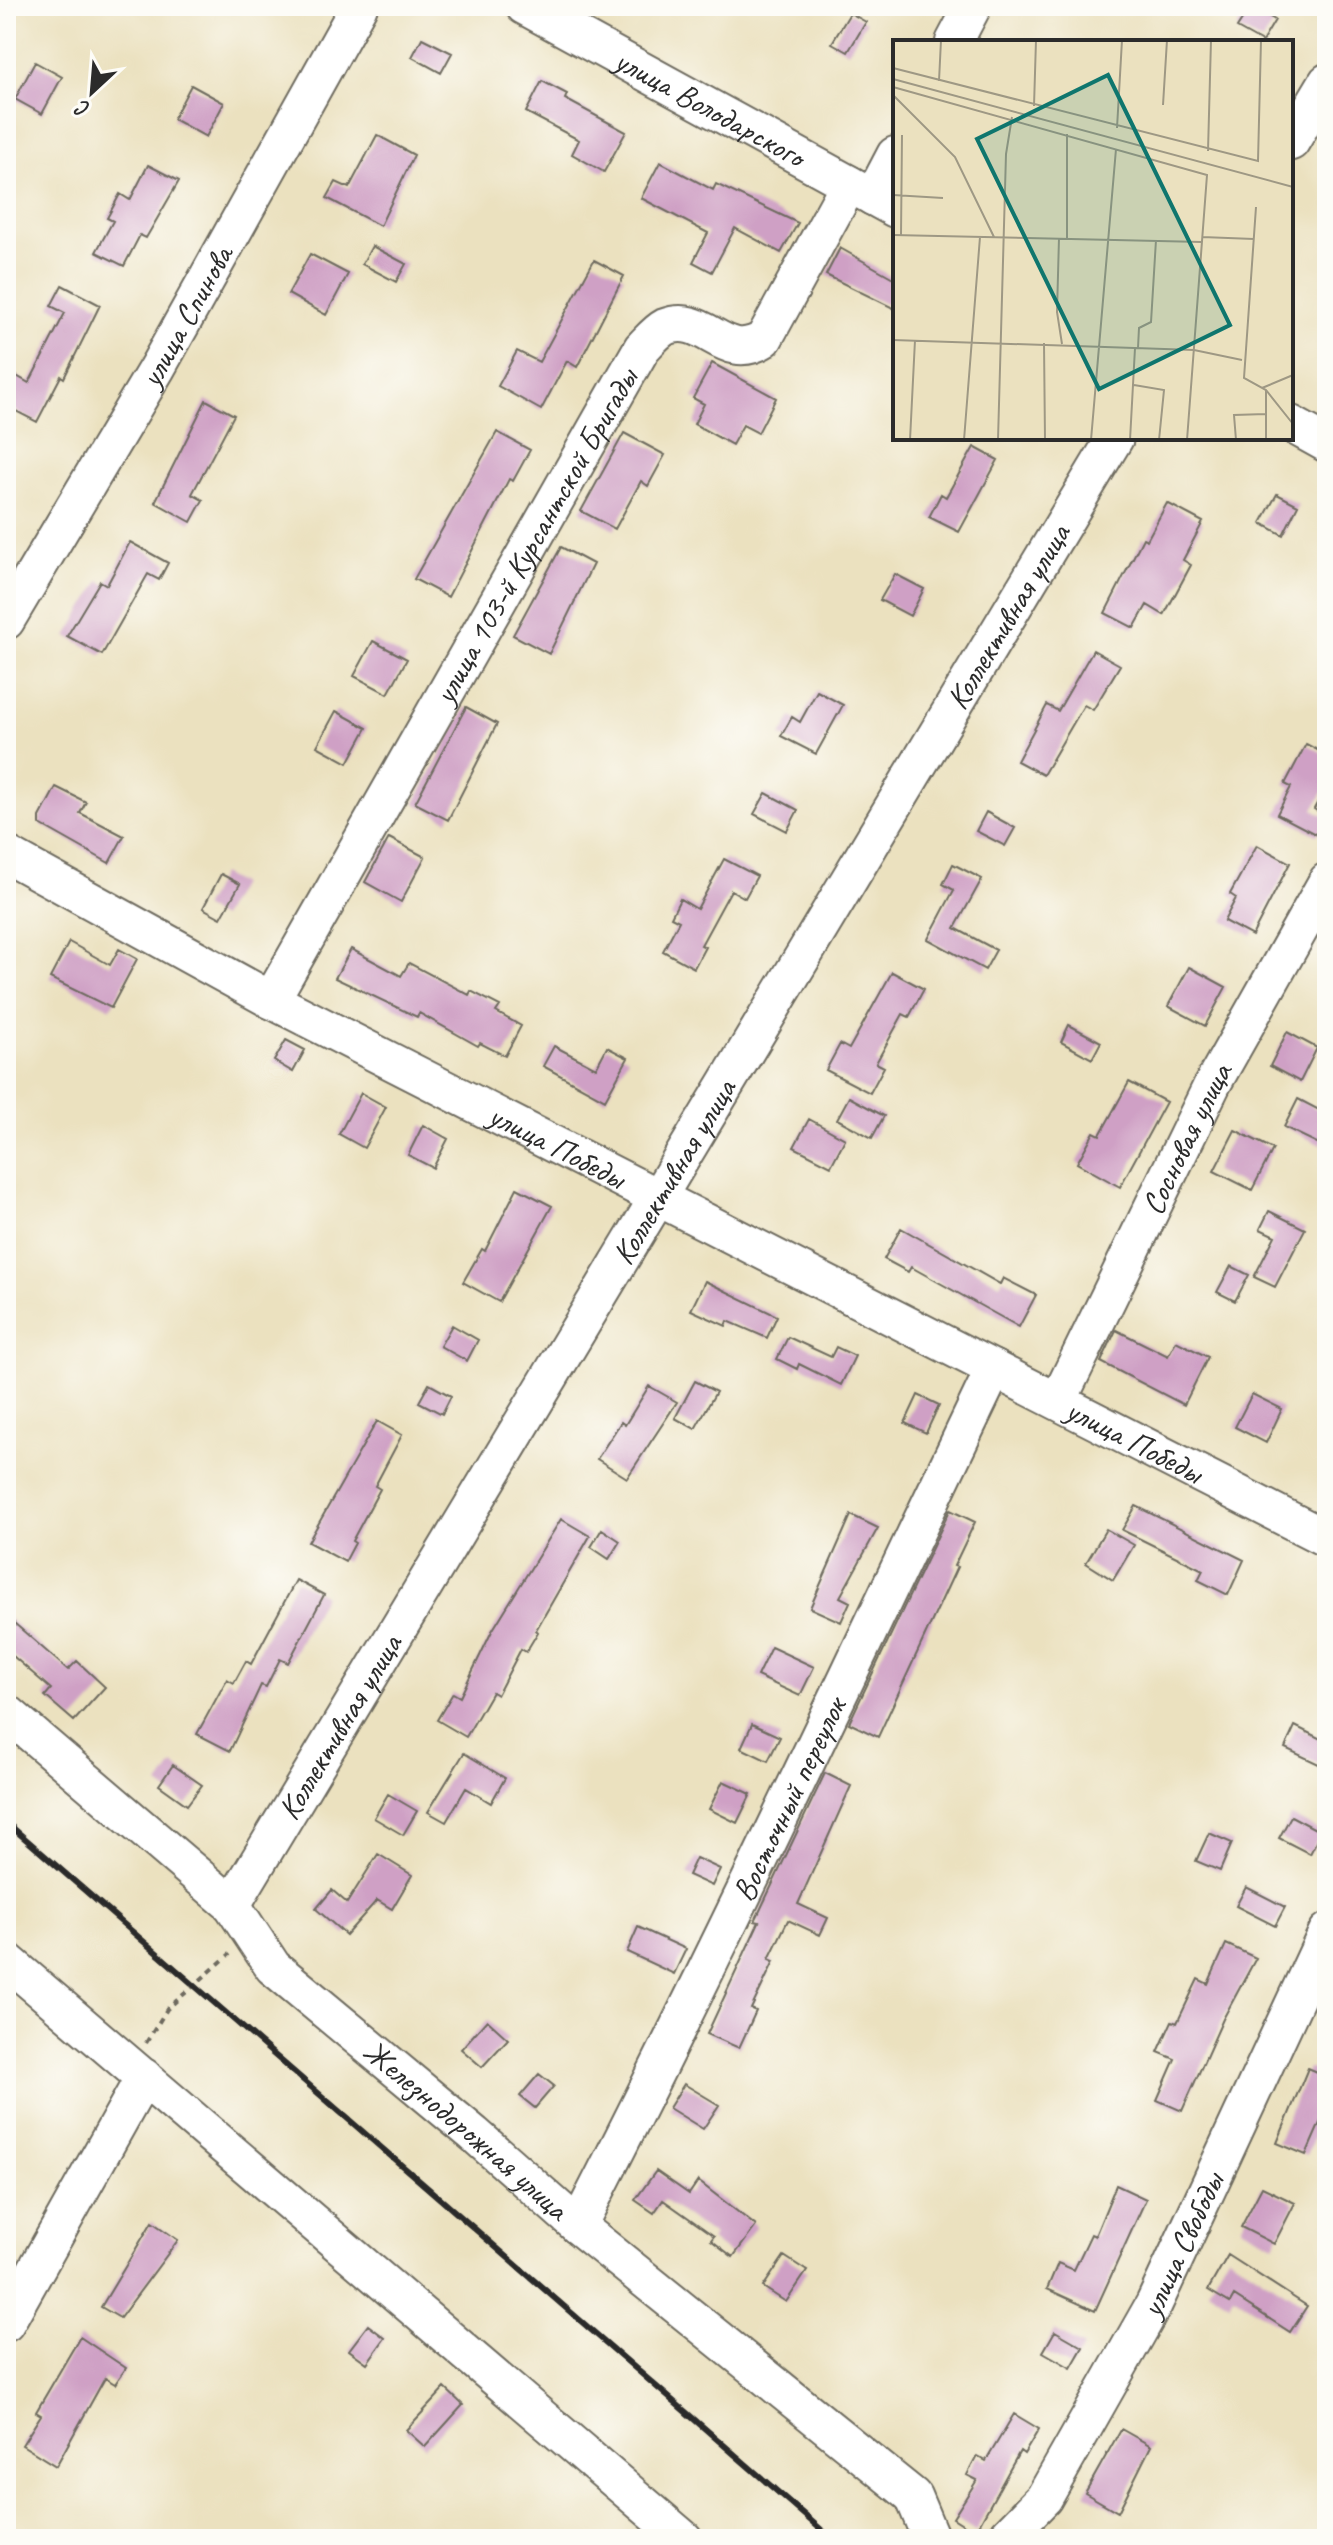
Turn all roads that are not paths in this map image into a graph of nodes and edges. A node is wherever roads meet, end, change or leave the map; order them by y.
1 (359, 6) edge
2 (524, 6) edge
3 (973, 6) edge
4 (955, 40) edge
5 (1327, 82) edge
6 (1293, 139) edge
7 (893, 159) edge
8 (872, 197) edge
9 (1293, 425) edge
10 (1114, 440) edge
11 (1327, 444) edge
12 (6, 621) edge
13 (6, 854) edge
14 (1327, 881) edge
15 (271, 1000) junction
16 (659, 1200) junction
17 (994, 1369) junction
18 (1058, 1401) junction
19 (1327, 1539) edge
20 (6, 1712) edge
21 (241, 1918) junction
22 (1327, 1932) edge
23 (6, 1960) edge
24 (144, 2077) junction
25 (578, 2226) junction
26 (6, 2323) edge
27 (684, 2539) edge
28 (931, 2539) edge
29 (1004, 2539) edge

1 - 12 street, улица Спинова
2 - 8 street, улица Володарского
3 - 4 street
5 - 6 street
7 - 8 street, улица 103-й Курсантской Бригады
8 - 15 street, улица 103-й Курсантской Бригады
9 - 11 street
10 - 16 street, Коллективная улица
13 - 15 street, улица Победы
14 - 18 street, Сосновая улица
15 - 16 street, улица Победы
16 - 17 street, улица Победы
16 - 21 street, Коллективная улица
17 - 18 street, улица Победы
17 - 25 street, Восточный переулок
18 - 19 street, улица Победы
20 - 21 street, Железнодорожная улица
21 - 25 street, Железнодорожная улица
22 - 29 street, улица Свободы
23 - 24 street
24 - 26 street
24 - 27 street
25 - 28 street, Железнодорожная улица

